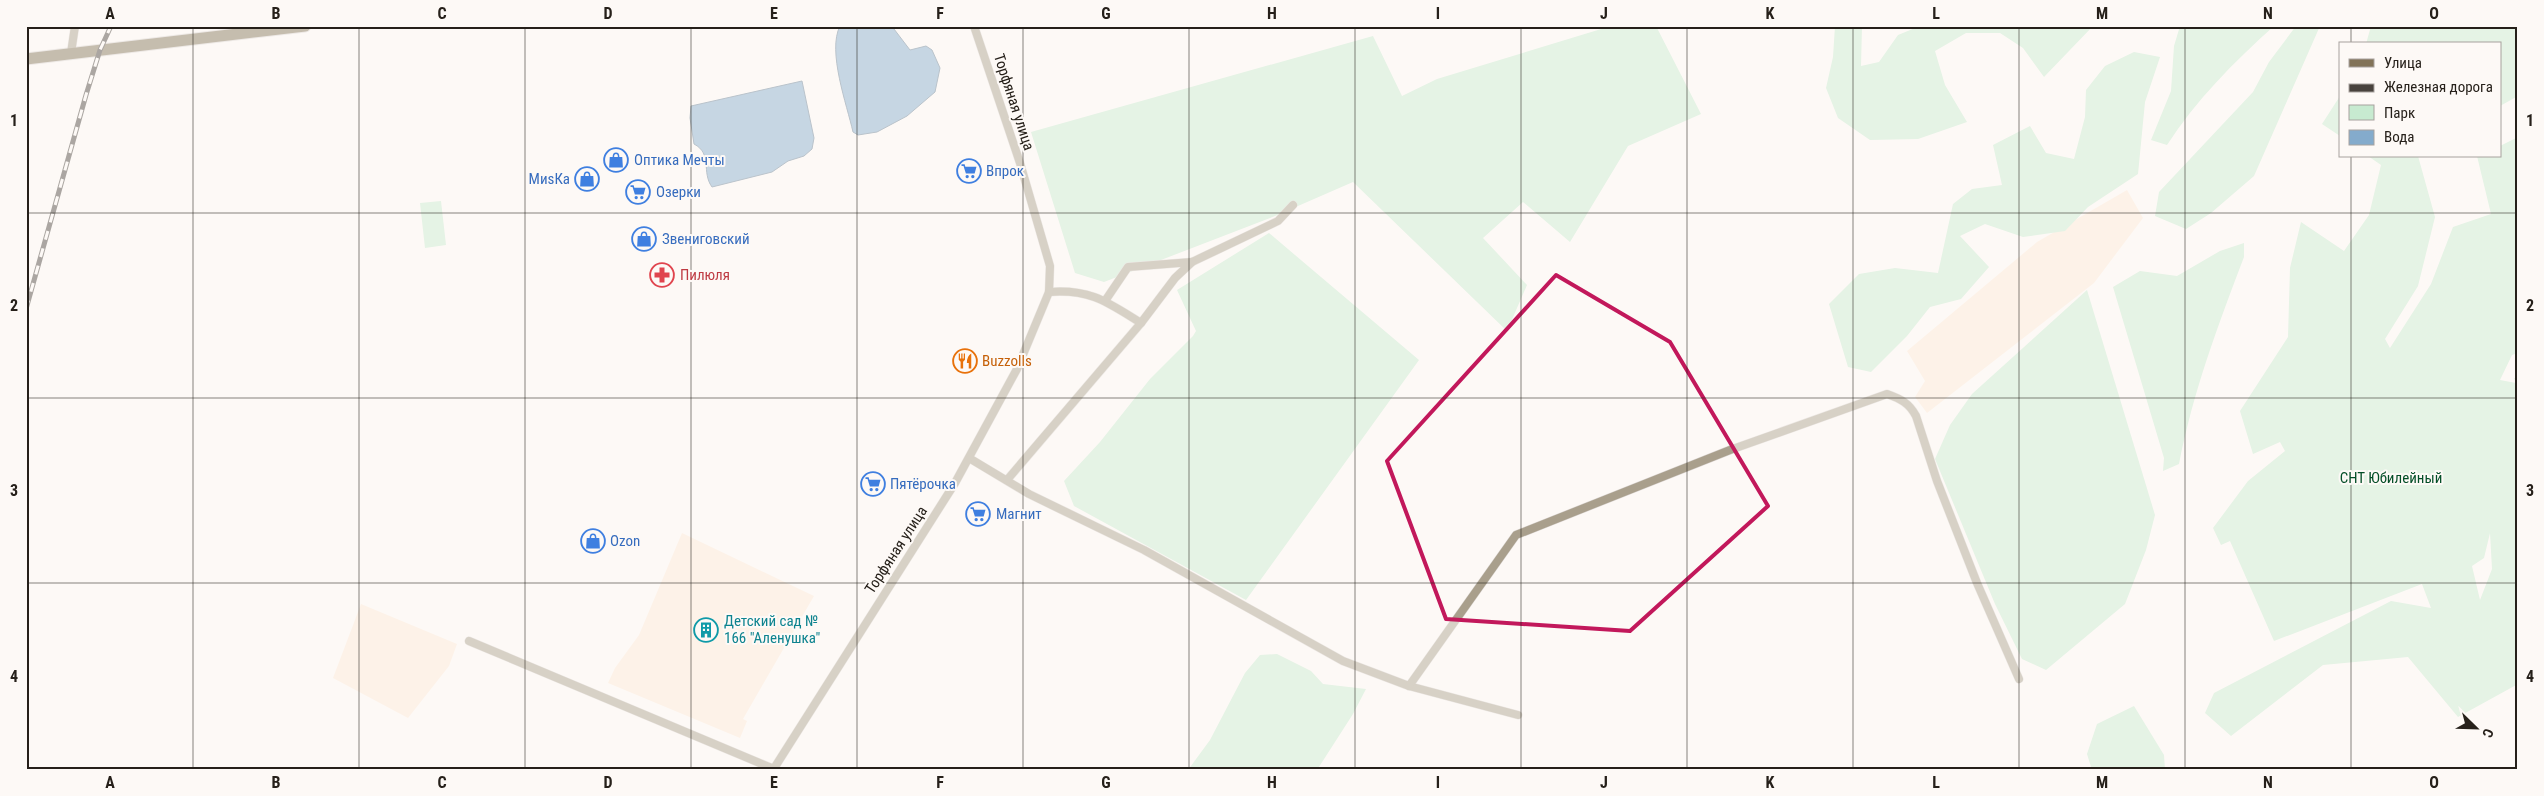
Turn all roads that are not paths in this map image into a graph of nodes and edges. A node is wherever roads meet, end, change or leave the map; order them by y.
1 (75, 26) edge
2 (305, 26) edge
3 (974, 26) edge
4 (71, 53) junction
5 (26, 59) edge
6 (1293, 205) dead end
7 (1192, 262) junction
8 (1049, 292) junction
9 (1105, 300) junction
10 (1141, 323) junction
11 (969, 458) junction
12 (1007, 480) junction
13 (469, 641) dead end
14 (2019, 679) dead end
15 (1409, 686) junction
16 (1518, 715) dead end
17 (774, 769) edge

1 - 4 street
2 - 4 main road
3 - 8 street, Торфяная улица
4 - 5 main road
6 - 7 street
7 - 9 street
7 - 10 street
8 - 9 street
8 - 11 street, Торфяная улица
9 - 10 street
10 - 12 street
11 - 12 street
11 - 17 street, Торфяная улица
12 - 15 street
13 - 17 street, Торфяная улица
14 - 15 street
15 - 16 street

